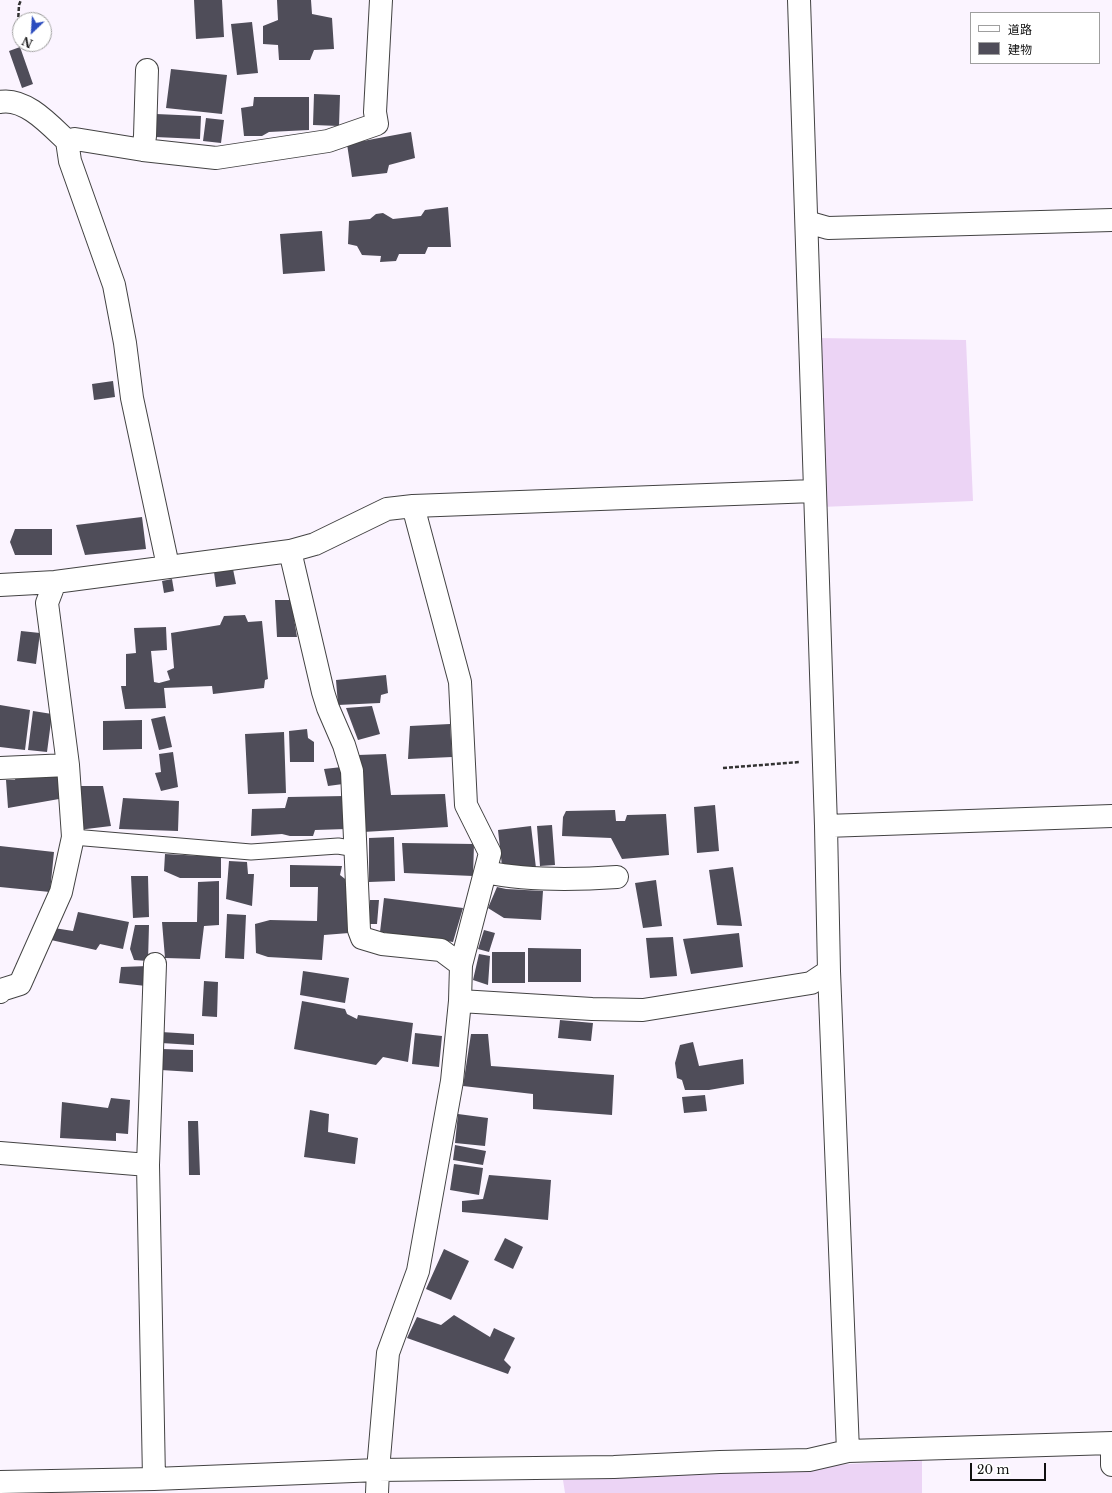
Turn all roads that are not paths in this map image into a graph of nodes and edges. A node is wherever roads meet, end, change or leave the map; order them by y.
1 (381, 0) edge
2 (799, 0) edge
3 (147, 70) dead end
4 (0, 102) edge
5 (67, 140) junction
6 (143, 150) junction
7 (1112, 220) edge
8 (807, 222) junction
9 (814, 491) junction
10 (413, 506) junction
11 (290, 551) junction
12 (168, 566) junction
13 (55, 582) junction
14 (0, 585) edge
15 (68, 765) junction
16 (0, 768) edge
17 (1112, 816) edge
18 (826, 826) junction
19 (73, 837) junction
20 (356, 849) junction
21 (486, 872) junction
22 (617, 877) dead end
23 (155, 964) dead end
24 (461, 965) junction
25 (829, 971) junction
26 (0, 992) edge
27 (460, 1001) junction
28 (0, 1153) edge
29 (148, 1165) junction
30 (1112, 1443) edge
31 (848, 1451) junction
32 (1112, 1465) edge
33 (378, 1470) junction
34 (154, 1479) junction
35 (0, 1482) edge
36 (377, 1493) edge

1 - 6 street
2 - 8 street
3 - 6 street
4 - 5 street
5 - 6 street
5 - 12 street
7 - 8 street
8 - 9 street
9 - 10 street
9 - 18 street
10 - 11 street
10 - 21 street
11 - 12 street
11 - 20 street
12 - 13 street
13 - 14 street
13 - 15 street
15 - 16 street
15 - 19 street
17 - 18 street
18 - 25 street
19 - 20 lane
19 - 26 street
20 - 24 street
21 - 22 street
21 - 24 street
23 - 29 street
24 - 27 street
25 - 27 street
25 - 31 street
27 - 33 street
28 - 29 street
29 - 34 street
30 - 31 street
30 - 32 street
31 - 33 street
33 - 34 street
33 - 36 street
34 - 35 street

